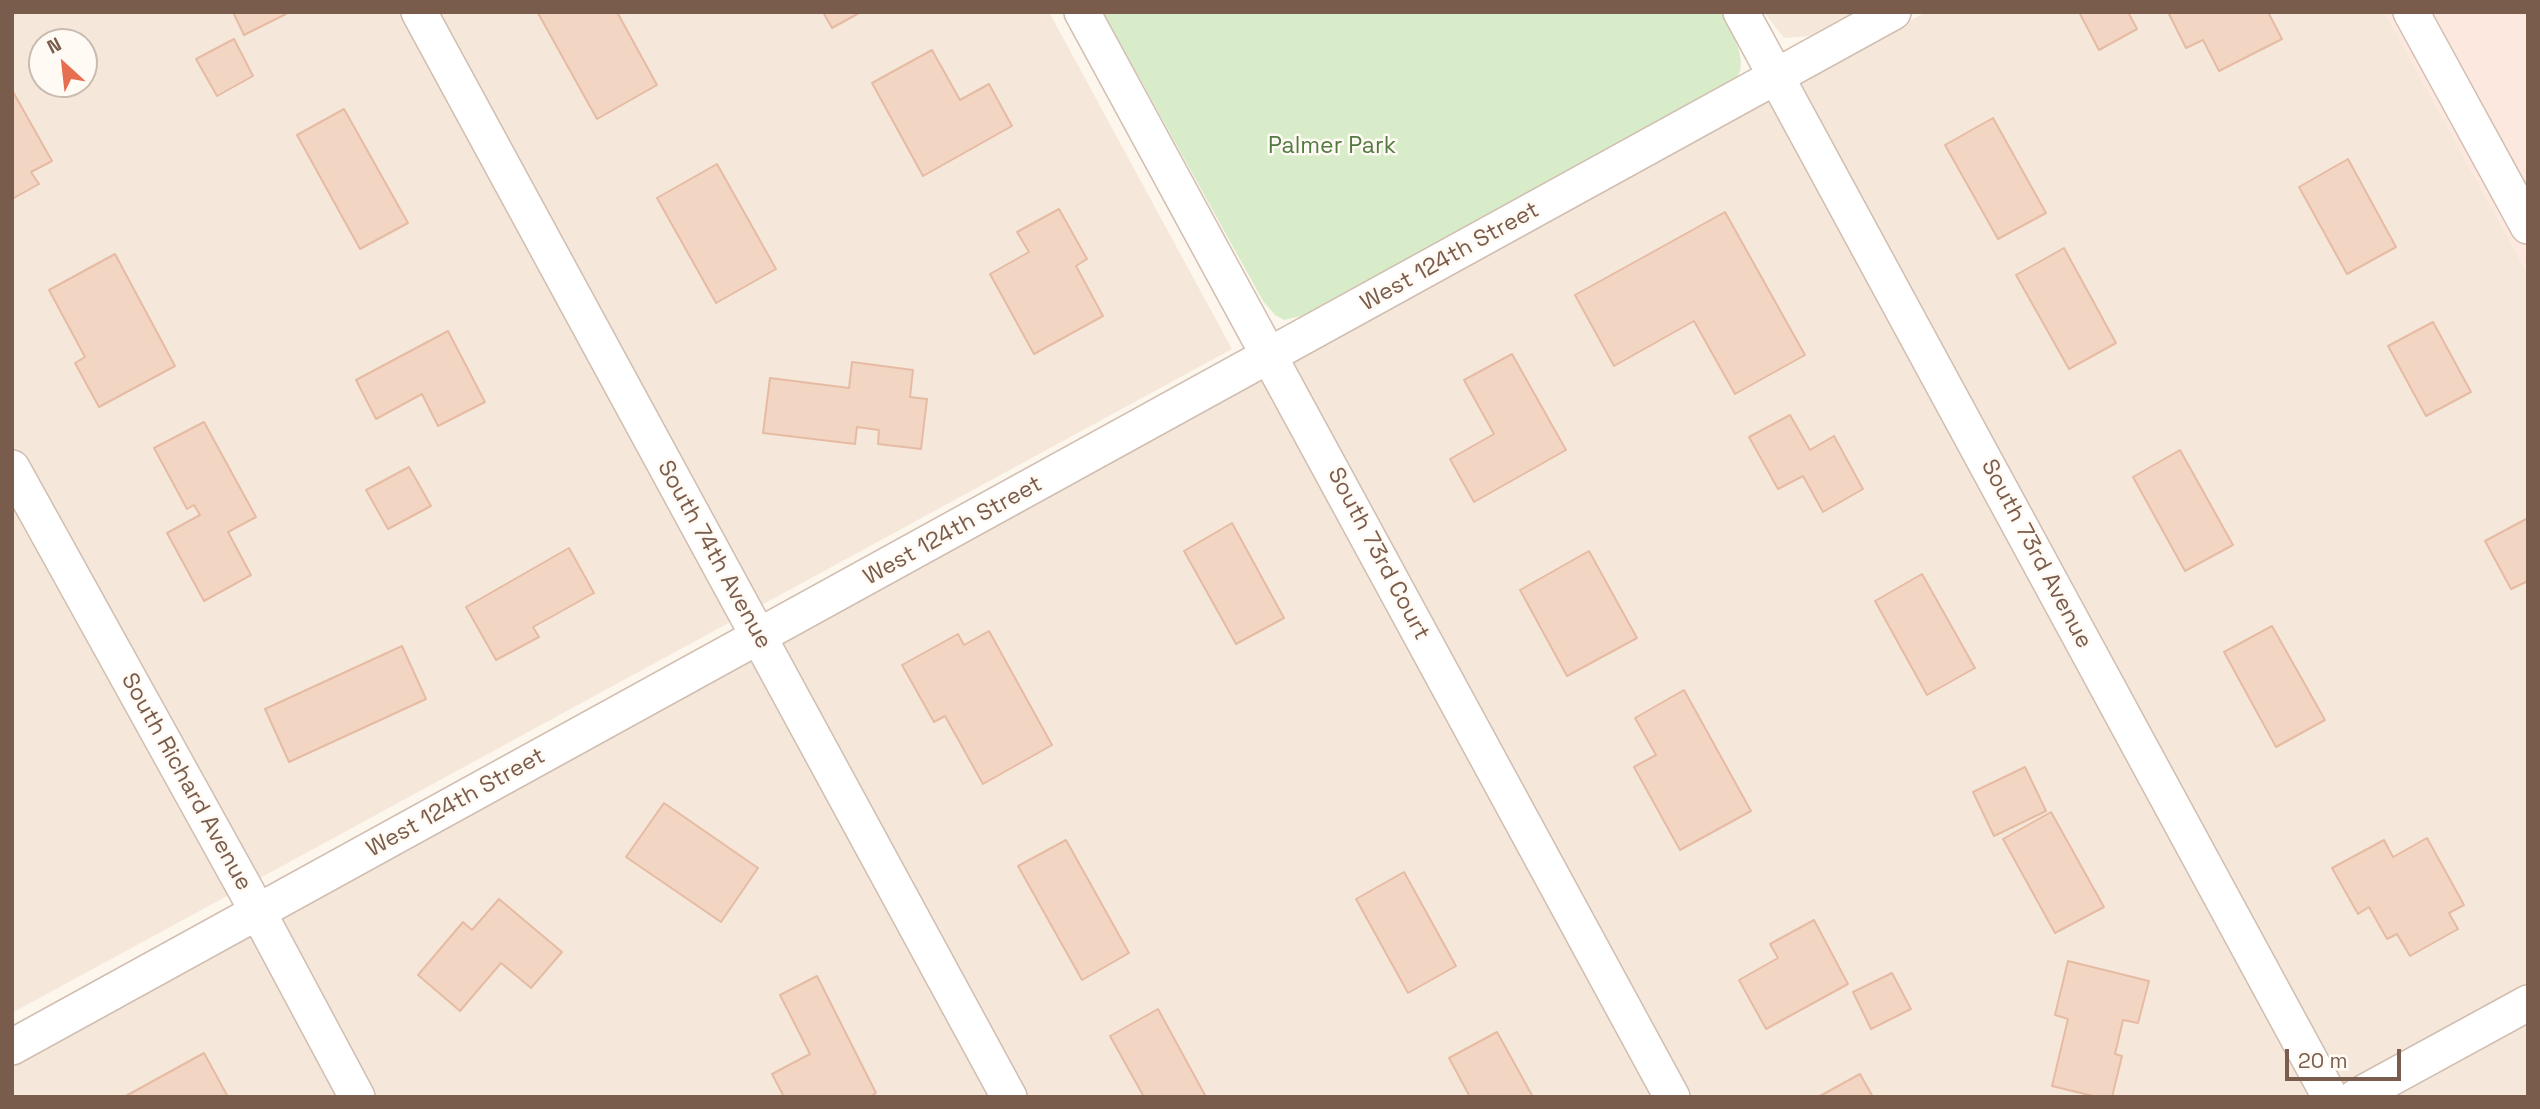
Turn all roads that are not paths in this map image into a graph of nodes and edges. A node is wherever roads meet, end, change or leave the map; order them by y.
1 (419, 12) edge
2 (1082, 12) edge
3 (1741, 12) edge
4 (1893, 12) edge
5 (2411, 12) edge
6 (1776, 76) junction
7 (2528, 226) edge
8 (1271, 356) junction
9 (12, 468) edge
10 (759, 638) junction
11 (258, 912) junction
12 (2528, 1003) edge
13 (12, 1047) edge
14 (357, 1097) edge
15 (1009, 1097) edge
16 (1672, 1097) edge
17 (2330, 1097) edge
18 (2356, 1097) edge

1 - 10 street, South 74th Avenue
2 - 8 street, South 73rd Court
3 - 6 street, South 73rd Avenue
4 - 6 street, West 124th Street
5 - 7 street
6 - 8 street, West 124th Street
6 - 17 street, South 73rd Avenue
8 - 10 street, West 124th Street
8 - 16 street, South 73rd Court
9 - 11 street, South Richard Avenue
10 - 11 street, West 124th Street
10 - 15 street, South 74th Avenue
11 - 13 street, West 124th Street
11 - 14 street, South Richard Avenue
12 - 18 street

